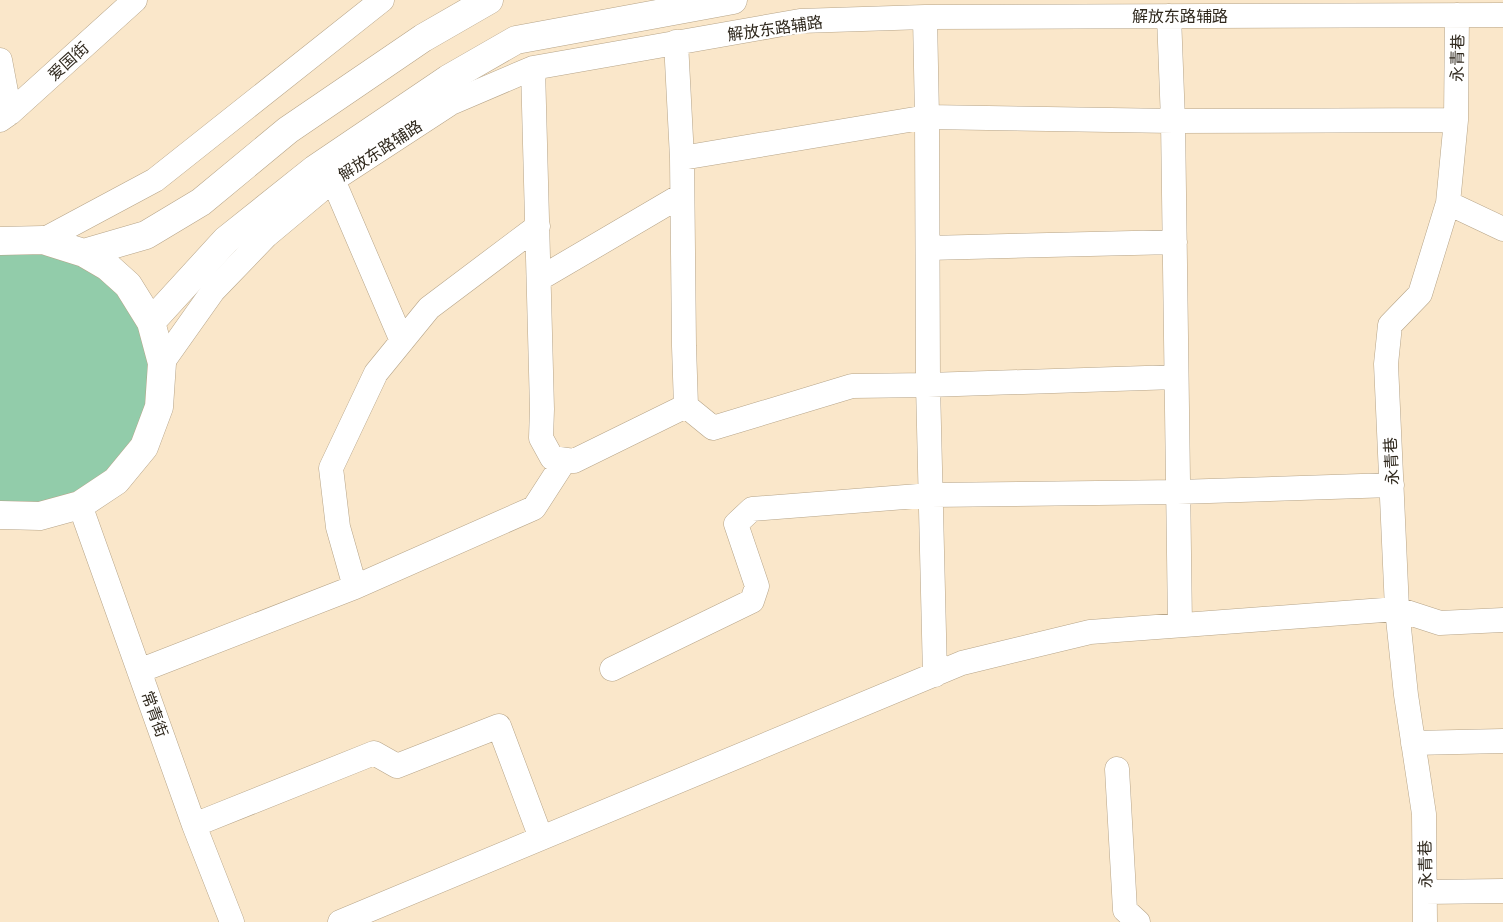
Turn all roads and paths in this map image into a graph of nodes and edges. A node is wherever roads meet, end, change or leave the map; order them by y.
1 (135, 0) edge
2 (382, 0) edge
3 (489, 0) edge
4 (733, 0) edge
5 (1503, 14) edge
6 (1457, 15) junction
7 (1169, 16) junction
8 (925, 17) junction
9 (676, 42) junction
10 (0, 60) edge
11 (533, 68) junction
12 (5, 116) edge
13 (927, 117) junction
14 (1173, 120) junction
15 (1456, 120) junction
16 (682, 158) junction
17 (333, 180) junction
18 (682, 195) junction
19 (1448, 203) junction
20 (538, 226) junction
21 (1503, 229) edge
22 (43, 240) junction
23 (0, 241) edge
24 (1174, 242) junction
25 (928, 248) junction
26 (84, 253) junction
27 (539, 279) junction
28 (151, 322) junction
29 (402, 341) junction
30 (162, 363) junction
31 (1176, 377) junction
32 (928, 385) junction
33 (686, 406) junction
34 (565, 460) junction
35 (1392, 485) junction
36 (1178, 492) junction
37 (931, 495) junction
38 (80, 505) junction
39 (0, 515) edge
40 (354, 587) junction
41 (1397, 609) junction
42 (1503, 620) edge
43 (1180, 625) junction
44 (612, 669) dead end
45 (140, 671) junction
46 (935, 675) junction
47 (1503, 741) edge
48 (1413, 743) junction
49 (1117, 770) dead end
50 (194, 825) junction
51 (540, 838) junction
52 (1503, 891) edge
53 (1425, 892) junction
54 (232, 922) edge
55 (340, 922) edge
56 (1138, 922) edge
57 (1425, 922) edge

1 - 12 street, 爱国街
2 - 22 street
3 - 26 main road
4 - 28 main road
5 - 6 street, 解放东路辅路
6 - 7 street, 解放东路辅路
6 - 15 street, 永青巷
7 - 8 street, 解放东路辅路
7 - 14 street
8 - 9 street, 解放东路辅路
8 - 13 street
9 - 11 street, 解放东路辅路
9 - 16 street
10 - 12 street
11 - 17 street, 解放东路辅路
11 - 20 street
13 - 14 street
13 - 16 street
13 - 25 street
14 - 15 street
14 - 24 street
15 - 19 street, 永青巷
16 - 18 street
17 - 29 street
17 - 30 street, 解放东路辅路
18 - 27 street
18 - 33 street
19 - 21 street
19 - 35 street, 永青巷
20 - 27 street
20 - 29 street
22 - 23 main road
22 - 26 main road
24 - 25 street
24 - 31 street
25 - 32 street
26 - 28 main road
27 - 34 street
28 - 30 main road
29 - 40 street
30 - 38 main road
31 - 32 street
31 - 36 street
32 - 33 street
32 - 37 street
33 - 34 street
34 - 40 street
35 - 36 street
35 - 41 street, 永青巷
36 - 37 street
36 - 43 street
37 - 44 street
37 - 46 street
38 - 39 main road
38 - 45 street, 常青街
40 - 45 street
41 - 42 street
41 - 43 street
41 - 48 street, 永青巷
43 - 46 street
45 - 50 street, 常青街
46 - 51 street
47 - 48 street
48 - 53 street, 永青巷
49 - 56 street
50 - 51 street
50 - 54 street, 常青街
51 - 55 street
52 - 53 street
53 - 57 street, 永青巷

